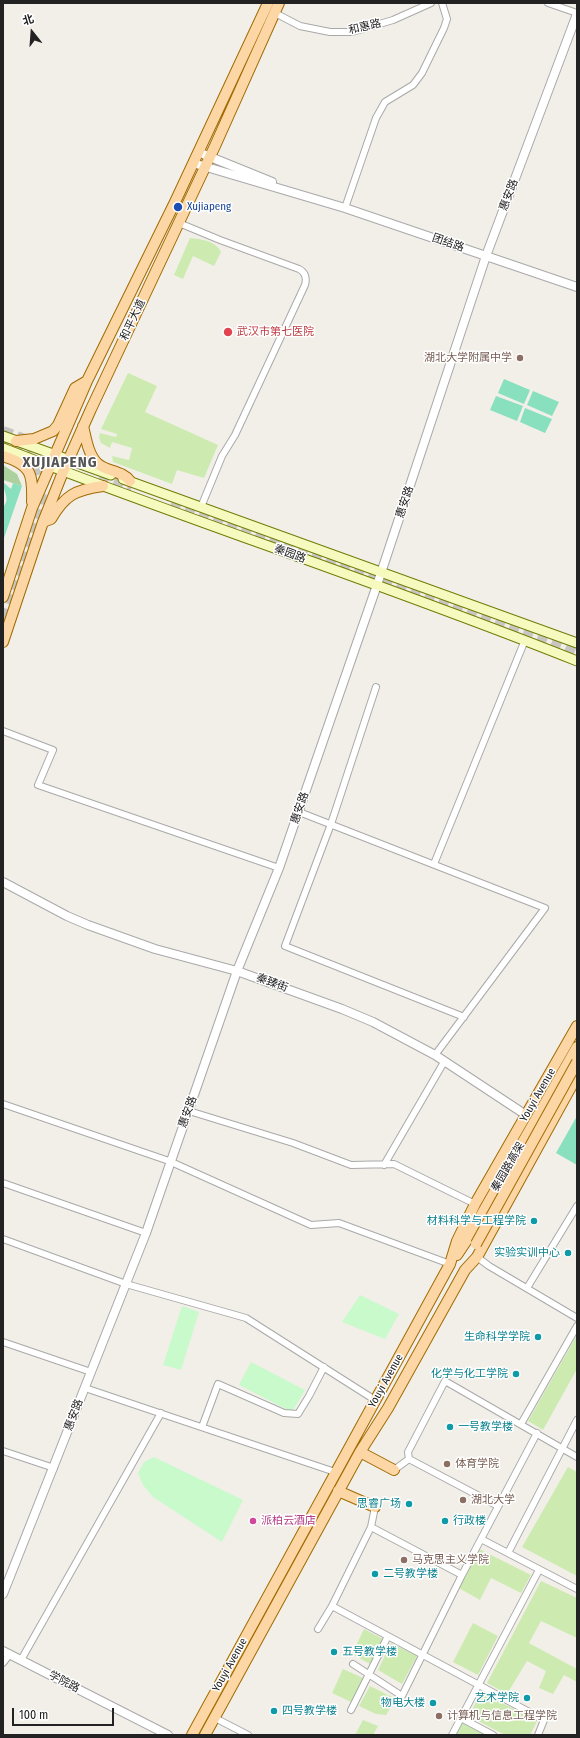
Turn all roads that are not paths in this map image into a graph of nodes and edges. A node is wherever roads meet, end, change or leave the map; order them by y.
1 (268, 3) edge
2 (279, 3) edge
3 (431, 3) edge
4 (442, 3) edge
5 (548, 3) edge
6 (275, 13) junction
7 (577, 14) edge
8 (198, 152) junction
9 (210, 157) junction
10 (193, 163) junction
11 (205, 167) junction
12 (318, 200) junction
13 (345, 208) junction
14 (179, 224) junction
15 (486, 256) junction
16 (577, 287) edge
17 (87, 381) junction
18 (83, 426) junction
19 (3, 436) edge
20 (16, 441) junction
21 (3, 448) edge
22 (55, 455) junction
23 (3, 456) edge
24 (68, 460) junction
25 (50, 466) junction
26 (63, 472) junction
27 (130, 481) junction
28 (102, 486) junction
29 (201, 507) junction
30 (32, 508) junction
31 (43, 522) junction
32 (382, 572) junction
33 (378, 585) junction
34 (3, 597) edge
35 (525, 640) junction
36 (3, 642) edge
37 (577, 643) edge
38 (577, 661) edge
39 (376, 687) dead end
40 (3, 731) edge
41 (299, 812) junction
42 (331, 824) junction
43 (434, 864) junction
44 (279, 868) junction
45 (3, 882) edge
46 (237, 971) junction
47 (464, 1017) junction
48 (577, 1026) edge
49 (577, 1047) edge
50 (436, 1055) junction
51 (444, 1062) junction
52 (577, 1062) edge
53 (577, 1076) edge
54 (3, 1104) edge
55 (188, 1111) junction
56 (526, 1115) junction
57 (169, 1161) junction
58 (384, 1166) junction
59 (3, 1183) edge
60 (476, 1204) junction
61 (577, 1206) edge
62 (146, 1232) junction
63 (3, 1239) edge
64 (471, 1242) junction
65 (476, 1257) junction
66 (450, 1264) junction
67 (465, 1270) junction
68 (126, 1284) junction
69 (527, 1288) junction
70 (577, 1318) edge
71 (577, 1326) edge
72 (3, 1342) edge
73 (324, 1367) junction
74 (91, 1372) junction
75 (85, 1388) junction
76 (375, 1400) junction
77 (161, 1413) junction
78 (577, 1420) edge
79 (521, 1424) junction
80 (202, 1427) junction
81 (537, 1433) junction
82 (562, 1448) junction
83 (3, 1450) edge
84 (360, 1452) junction
85 (577, 1457) edge
86 (409, 1459) junction
87 (54, 1468) junction
88 (394, 1470) joint
89 (335, 1472) junction
90 (338, 1491) junction
91 (498, 1506) junction
92 (375, 1508) joint
93 (371, 1527) junction
94 (481, 1539) junction
95 (508, 1553) junction
96 (539, 1570) junction
97 (462, 1575) junction
98 (577, 1589) edge
99 (3, 1594) edge
100 (332, 1606) junction
101 (318, 1629) dead end
102 (388, 1636) junction
103 (6, 1653) edge
104 (422, 1654) junction
105 (21, 1660) junction
106 (3, 1664) edge
107 (353, 1664) dead end
108 (369, 1675) junction
109 (478, 1686) junction
110 (351, 1710) dead end
111 (215, 1718) junction
112 (461, 1718) junction
113 (168, 1735) edge
114 (192, 1735) edge
115 (205, 1735) edge
116 (248, 1735) edge
117 (452, 1735) edge
118 (494, 1735) edge
119 (538, 1735) edge

1 - 8 main road, 和平大道
2 - 6 main road, 和平大道
3 - 6 street, 和惠路
4 - 13 street
5 - 7 street
6 - 9 main road, 和平大道
7 - 15 street, 惠安路
8 - 9 street, 团结路
8 - 10 main road, 和平大道
9 - 11 main road, 和平大道
9 - 12 street, 团结路
10 - 11 street, 团结路
10 - 17 main road, 和平大道
11 - 12 street, 团结路
11 - 14 main road, 和平大道
12 - 13 street, 团结路
13 - 15 street, 团结路
14 - 18 main road, 和平大道
14 - 29 street
15 - 16 street, 团结路
15 - 32 street, 惠安路
17 - 20 main road
17 - 22 main road, 和平大道
18 - 24 main road, 和平大道
18 - 27 main road
19 - 20 main road, 秦园路
20 - 22 main road, 秦园路
21 - 25 main road, 秦园路
22 - 24 main road, 秦园路
22 - 25 main road, 和平大道
23 - 30 main road
24 - 26 main road, 和平大道
24 - 27 main road, 秦园路
25 - 26 main road, 秦园路
25 - 30 main road, 和平大道
26 - 28 main road, 秦园路
26 - 31 main road, 和平大道
27 - 29 main road, 秦园路
28 - 31 main road
28 - 33 main road, 秦园路
29 - 32 main road, 秦园路
30 - 34 main road, 和平大道
31 - 36 main road, 和平大道
32 - 33 street, 惠安路
32 - 37 main road, 秦园路
33 - 35 main road, 秦园路
33 - 41 street, 惠安路
35 - 38 main road, 秦园路
35 - 43 street
39 - 42 street
40 - 44 street
41 - 42 street
41 - 44 street, 惠安路
42 - 43 street
42 - 47 street
43 - 47 street
44 - 46 street, 惠安路
45 - 46 street, 秦臻街
46 - 50 street, 秦臻街
46 - 55 street, 惠安路
47 - 50 street
48 - 56 main road, Youyi Avenue
49 - 64 main road, 秦园路高架
50 - 51 street, 秦臻街
51 - 56 street, 秦臻街
51 - 58 street
52 - 64 main road, 秦园路高架, bridge
53 - 65 main road, Youyi Avenue
54 - 57 street
55 - 57 street, 惠安路
55 - 58 street
56 - 60 main road, Youyi Avenue
57 - 62 street, 惠安路
57 - 66 street
58 - 60 street
59 - 62 street
60 - 66 main road, Youyi Avenue
61 - 69 street
62 - 68 street, 惠安路
63 - 68 street
64 - 66 main road, 秦园路高架
64 - 67 main road, 秦园路高架
65 - 67 main road, Youyi Avenue
65 - 69 street
66 - 76 main road, Youyi Avenue
67 - 84 main road, Youyi Avenue
68 - 73 street
68 - 74 street, 惠安路
69 - 70 street
71 - 79 street
72 - 74 street
73 - 76 street
73 - 80 street
74 - 75 street, 惠安路
75 - 77 street
75 - 87 street, 惠安路
76 - 89 main road, Youyi Avenue
77 - 80 street
77 - 105 street
78 - 82 street
79 - 81 street
79 - 86 street
80 - 89 street
81 - 82 street
81 - 91 street
82 - 85 street
82 - 95 street
83 - 87 street
84 - 88 main road
84 - 90 main road, Youyi Avenue
86 - 88 street
86 - 91 street
87 - 99 street, 惠安路
89 - 114 main road, Youyi Avenue
90 - 92 main road
90 - 111 main road, Youyi Avenue
91 - 94 street
92 - 93 street
93 - 97 street
93 - 100 street
94 - 95 street
94 - 97 street
95 - 96 street
96 - 98 street
96 - 109 street
97 - 104 street
100 - 101 street
100 - 102 street
102 - 104 street
102 - 108 street
103 - 105 street, 学院路
103 - 106 street
104 - 108 street
104 - 109 street
105 - 113 street, 学院路
107 - 108 street
108 - 110 street
109 - 112 street
109 - 119 street
111 - 115 main road, Youyi Avenue
111 - 116 street
112 - 117 street
112 - 118 street

